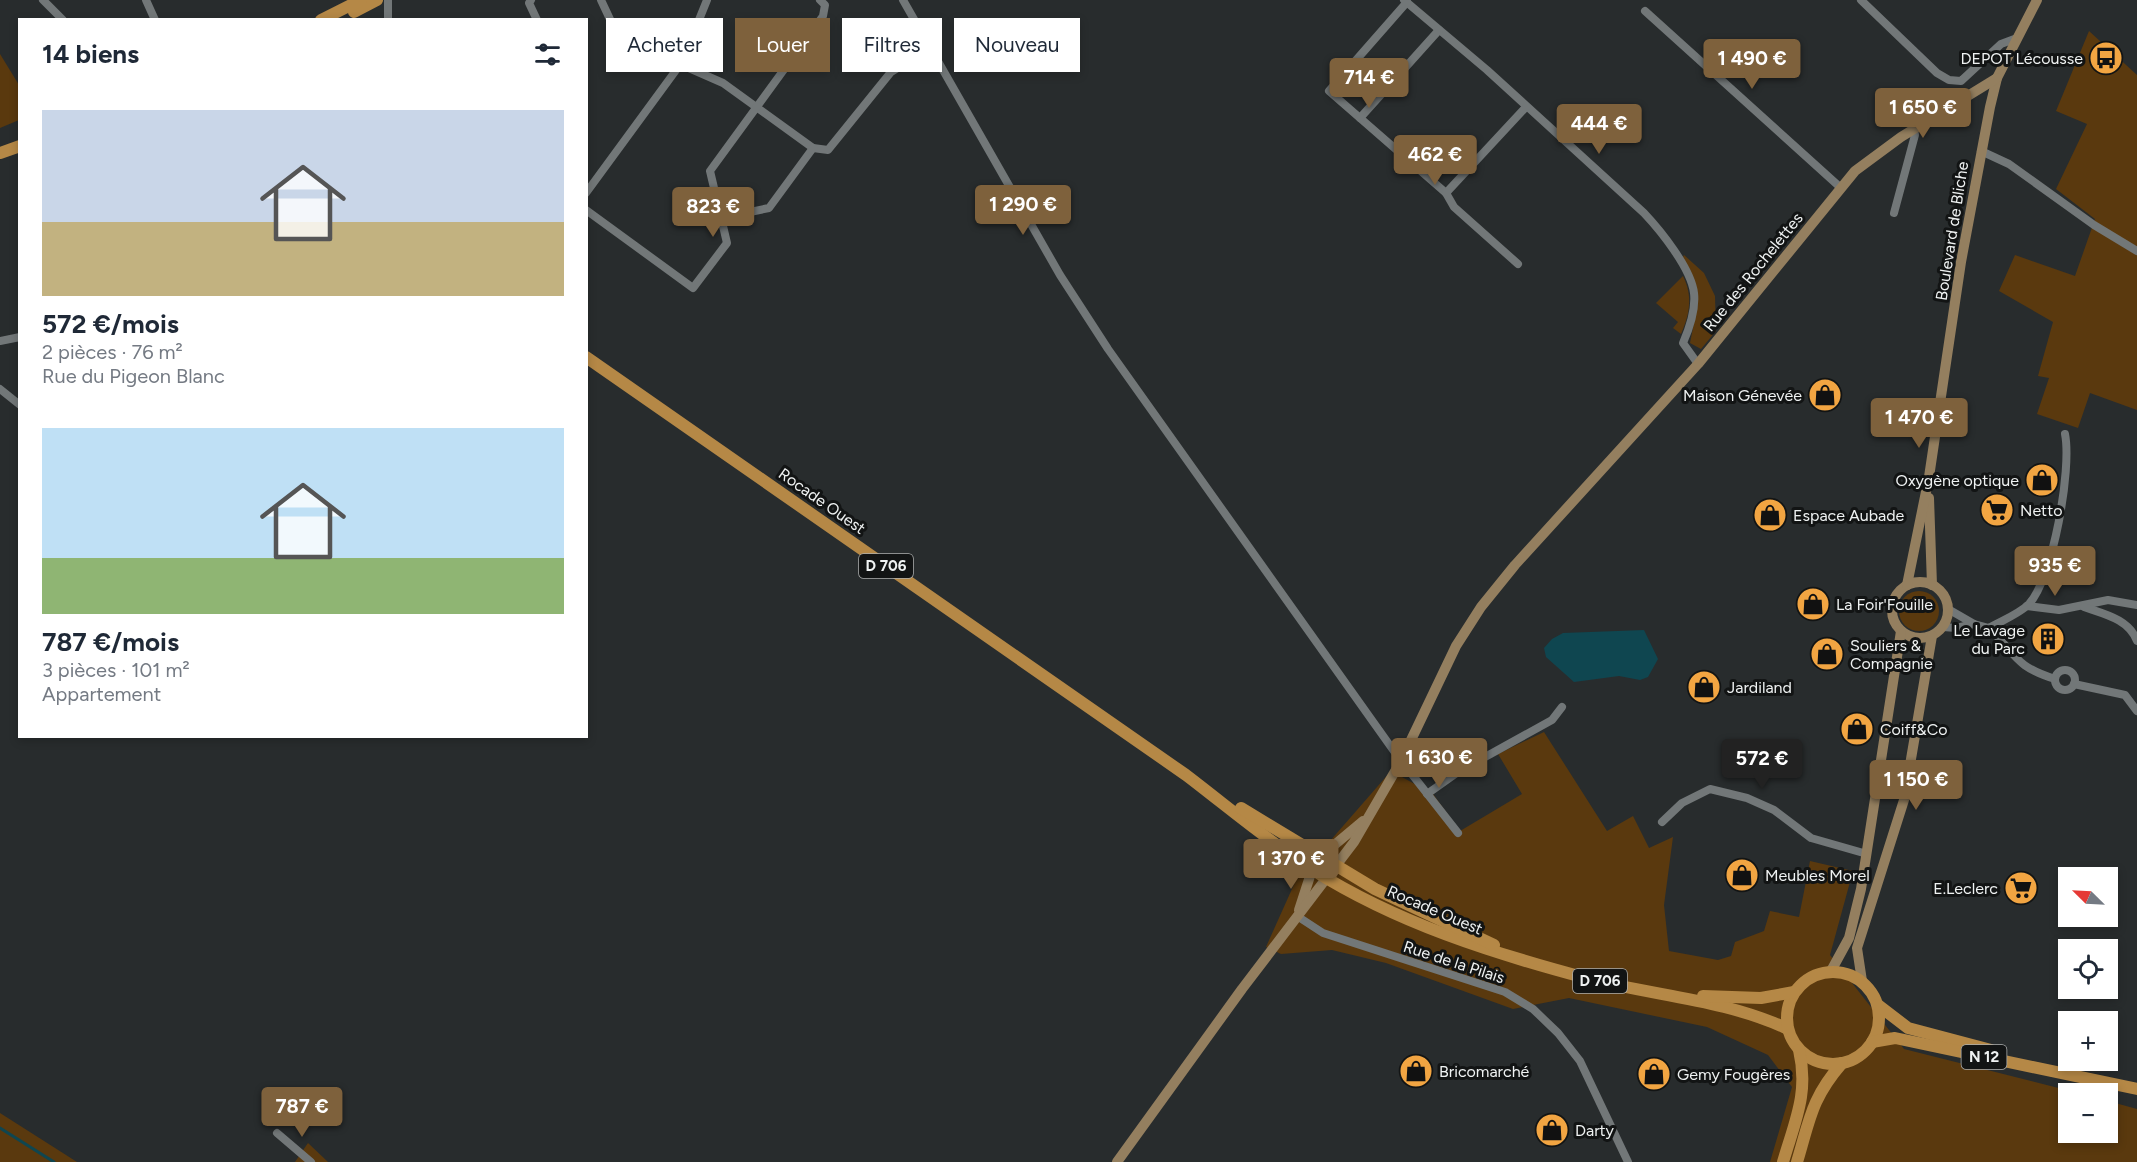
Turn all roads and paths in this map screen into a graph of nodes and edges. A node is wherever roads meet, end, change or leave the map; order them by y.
1 (43, 0) edge
2 (146, 0) edge
3 (361, 0) edge
4 (377, 0) edge
5 (388, 0) edge
6 (531, 0) edge
7 (601, 0) edge
8 (706, 0) edge
9 (820, 0) edge
10 (903, 0) edge
11 (1862, 0) edge
12 (2037, 0) edge
13 (1405, 1) edge
14 (1645, 11) dead end
15 (61, 18) edge
16 (154, 18) edge
17 (325, 18) edge
18 (343, 18) edge
19 (388, 18) edge
20 (536, 18) edge
21 (609, 18) edge
22 (699, 18) edge
23 (914, 18) edge
24 (1439, 30) junction
25 (2017, 38) junction
26 (942, 68) edge
27 (675, 72) edge
28 (700, 72) edge
29 (891, 72) edge
30 (1997, 78) junction
31 (757, 105) junction
32 (1526, 108) junction
33 (1360, 118) junction
34 (1914, 129) junction
35 (18, 147) edge
36 (813, 148) junction
37 (1981, 151) junction
38 (0, 153) edge
39 (1841, 188) junction
40 (588, 190) edge
41 (1446, 193) junction
42 (588, 211) edge
43 (1894, 213) dead end
44 (721, 218) junction
45 (2137, 251) edge
46 (1518, 264) dead end
47 (18, 337) edge
48 (0, 341) edge
49 (588, 358) edge
50 (1698, 364) junction
51 (0, 389) edge
52 (18, 403) edge
53 (2065, 434) dead end
54 (1929, 477) junction
55 (1907, 585) junction
56 (1932, 585) junction
57 (2137, 605) edge
58 (2027, 606) junction
59 (2082, 607) junction
60 (1948, 609) junction
61 (1974, 624) junction
62 (1943, 627) junction
63 (1989, 628) junction
64 (1901, 631) junction
65 (1932, 636) junction
66 (2137, 641) edge
67 (2055, 679) junction
68 (2074, 684) junction
69 (1562, 707) dead end
70 (2137, 711) edge
71 (1401, 761) junction
72 (1186, 775) junction
73 (1427, 794) junction
74 (1371, 812) junction
75 (1662, 822) dead end
76 (1458, 833) dead end
77 (1867, 854) junction
78 (1320, 857) junction
79 (1336, 867) junction
80 (1312, 871) junction
81 (1326, 881) junction
82 (1297, 916) junction
83 (1528, 961) junction
84 (1831, 971) junction
85 (1862, 981) junction
86 (1794, 992) junction
87 (1674, 995) junction
88 (1878, 1005) junction
89 (1788, 1029) junction
90 (1872, 1042) junction
91 (1799, 1050) junction
92 (1842, 1063) junction
93 (2096, 1079) junction
94 (2137, 1089) edge
95 (277, 1133) dead end
96 (311, 1162) edge
97 (1117, 1162) edge
98 (1628, 1162) edge
99 (1783, 1162) edge
100 (1797, 1162) edge

1 - 15 street
2 - 16 street
3 - 17 main road
4 - 18 main road
5 - 19 street
6 - 20 street
7 - 21 street
8 - 22 street
9 - 31 street
10 - 23 street
11 - 25 street
12 - 25 main road, Boulevard de Bliche
13 - 24 street
13 - 33 street
14 - 39 street
24 - 32 street
24 - 33 street
25 - 30 main road, Boulevard de Bliche
26 - 71 street
27 - 40 street
28 - 31 street
29 - 36 street
30 - 34 main road, Rue des Rochelettes
30 - 37 main road, Boulevard de Bliche
31 - 36 street
31 - 44 street
32 - 41 street
32 - 50 street
33 - 41 street
34 - 39 main road, Rue des Rochelettes
34 - 43 street
35 - 38 main road
36 - 44 street
37 - 45 street
37 - 54 main road, Boulevard de Bliche
39 - 50 main road, Rue des Rochelettes
41 - 46 street
42 - 44 street
47 - 48 street
49 - 72 main road, Rocade Ouest / D 706
50 - 71 main road, Rue des Rochelettes
51 - 52 street
53 - 58 street
54 - 55 main road, Boulevard de Bliche
54 - 56 main road, Boulevard de Bliche
55 - 56 main road
55 - 64 main road
56 - 60 main road
57 - 59 street
58 - 59 street
58 - 63 street
59 - 66 street
60 - 61 street
60 - 62 main road
61 - 62 street
61 - 63 street
62 - 65 main road
63 - 67 street
64 - 65 main road
64 - 77 main road
65 - 85 main road
67 - 68 street
67 - 68 street
68 - 70 street
69 - 73 street
71 - 73 street
71 - 74 main road, Rue des Rochelettes
72 - 78 main road, Rocade Ouest / D 706
72 - 80 main road, Rocade Ouest / D 706
73 - 76 street
74 - 78 main road
74 - 79 main road, Rue des Rochelettes
75 - 77 street
77 - 84 main road
78 - 79 main road, Rocade Ouest / D 706
78 - 80 main road
79 - 81 main road, Rue des Rochelettes
79 - 83 main road, Rocade Ouest / D 706
80 - 81 main road, Rocade Ouest / D 706
80 - 82 main road
81 - 82 main road, Rue des Rochelettes
81 - 83 main road, Rocade Ouest / D 706
82 - 97 main road, Rue des Rochelettes
82 - 98 street, Rue de la Pilais
83 - 87 main road, Rocade Ouest / D 706
84 - 85 main road
84 - 86 main road
85 - 88 main road
86 - 87 main road, Rocade Ouest / D 706
86 - 89 main road
87 - 89 main road, Rocade Ouest / D 706
88 - 90 main road
88 - 93 main road, N 12
89 - 91 main road
90 - 92 main road
90 - 93 main road, N 12
91 - 92 main road
91 - 99 main road
92 - 100 main road
93 - 94 main road, N 12
95 - 96 street

